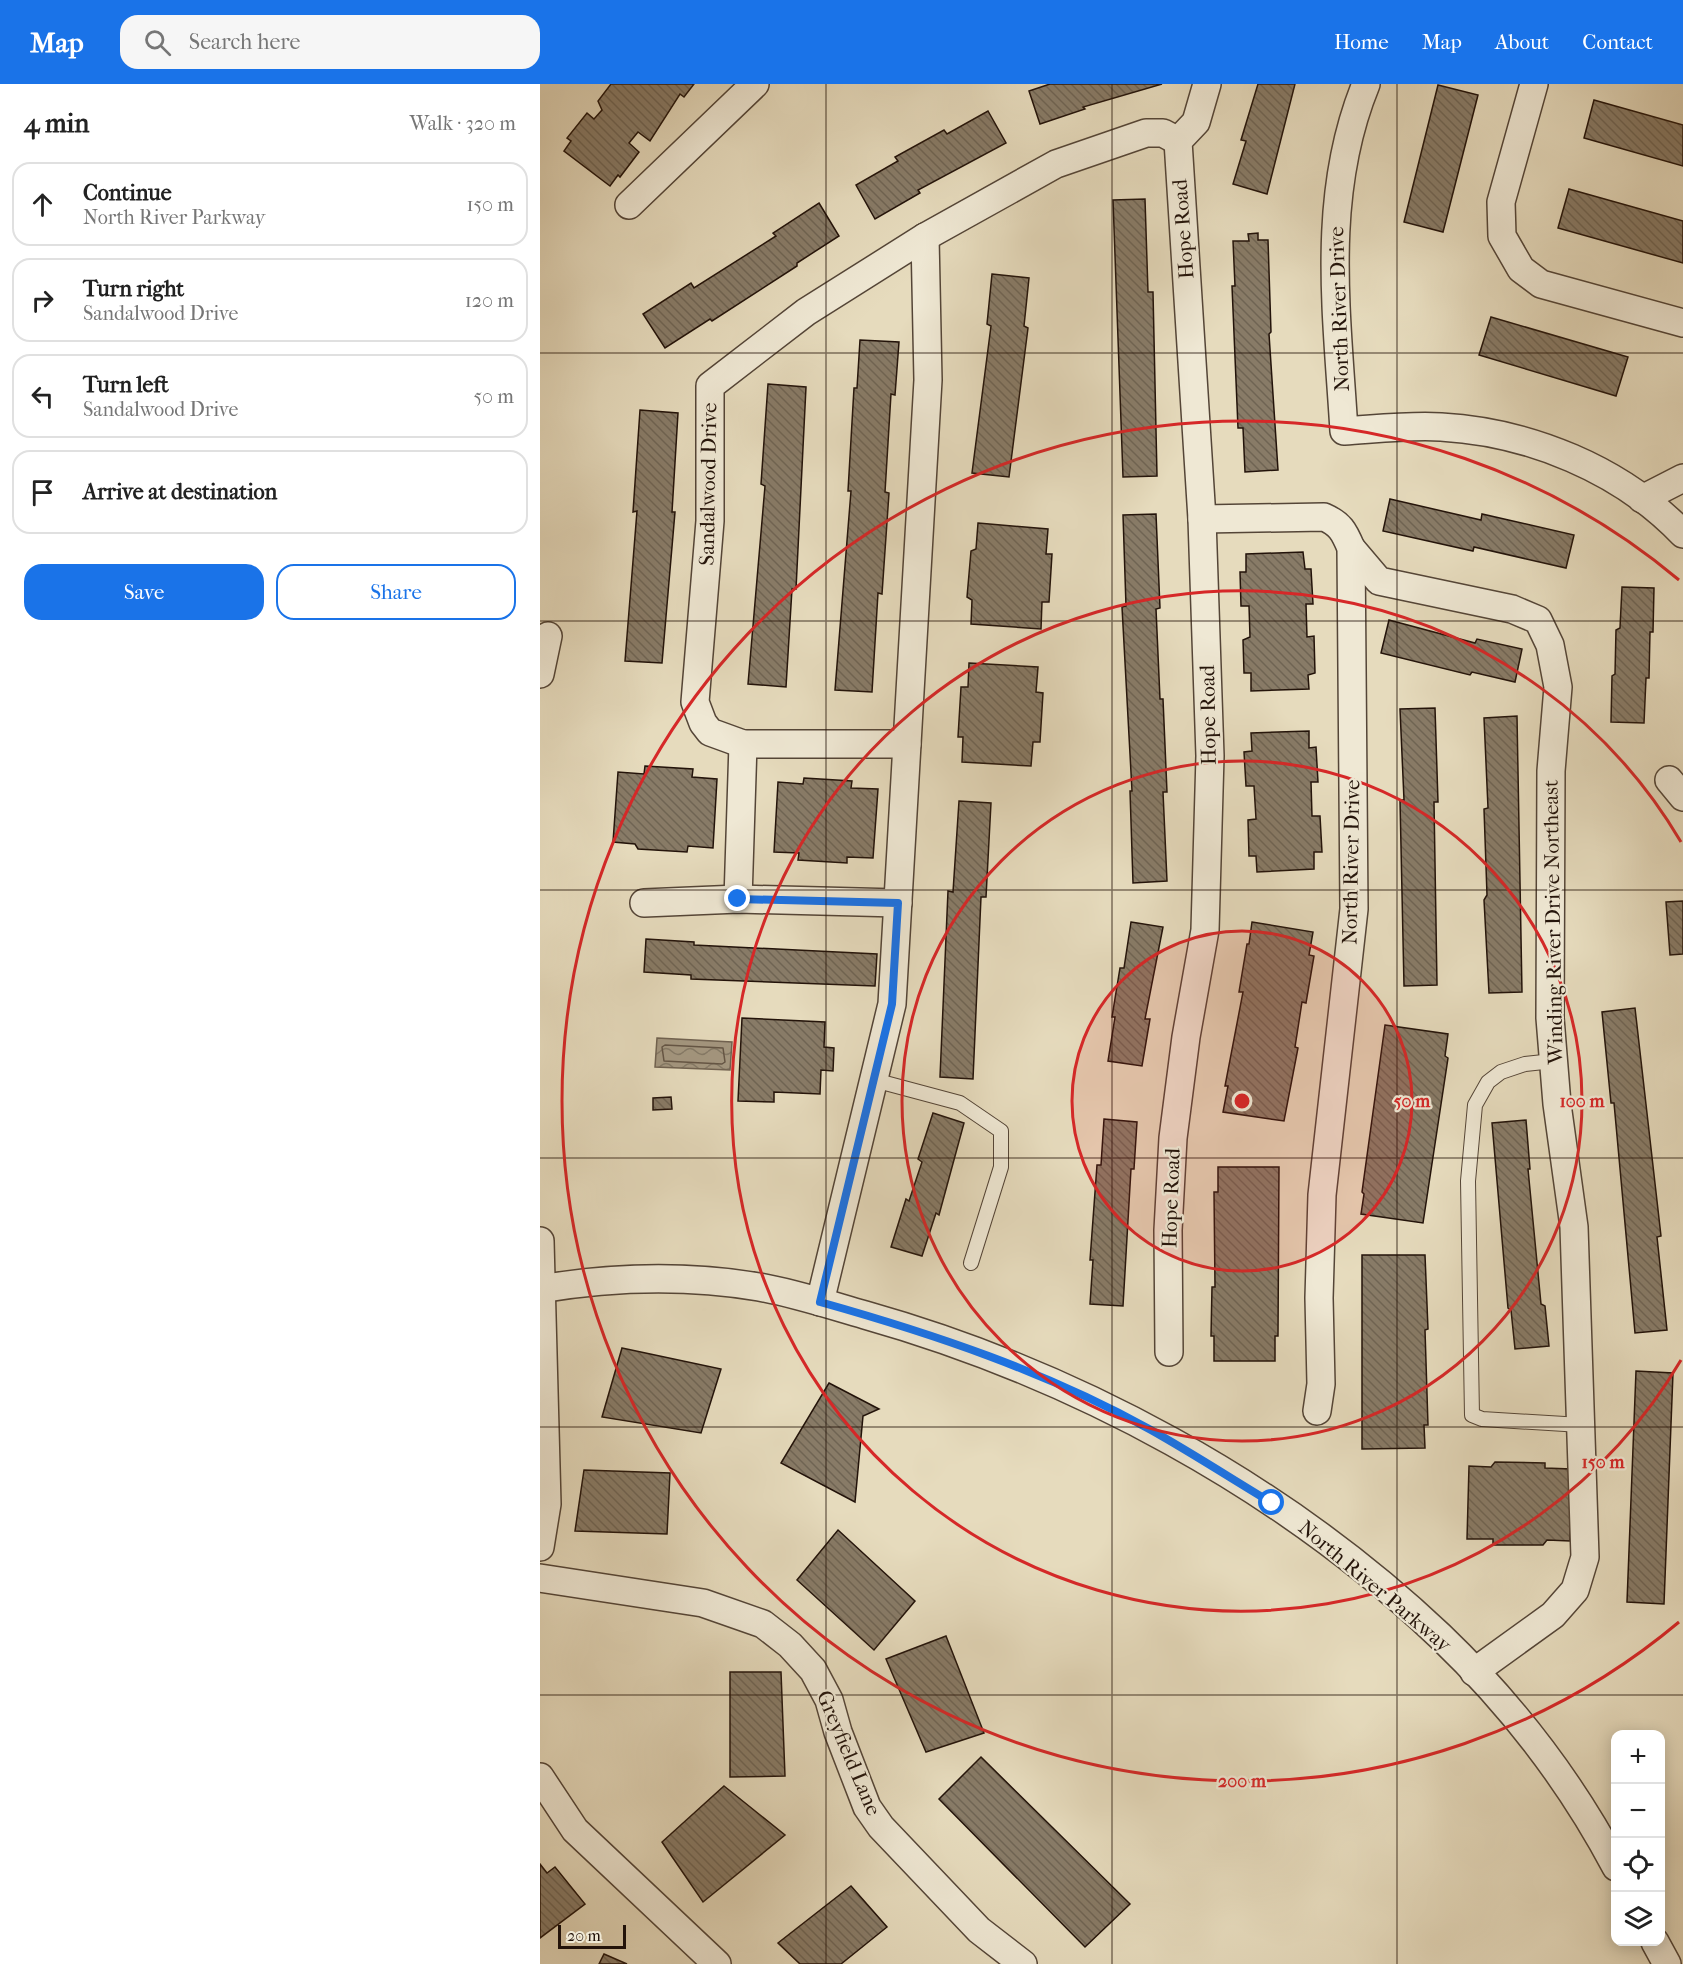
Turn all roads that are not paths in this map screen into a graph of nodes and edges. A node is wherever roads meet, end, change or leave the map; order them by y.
1 (755, 84) edge
2 (1207, 84) edge
3 (1366, 84) edge
4 (1533, 84) edge
5 (1178, 141) junction
6 (629, 205) dead end
7 (925, 237) junction
8 (1683, 323) edge
9 (1683, 478) edge
10 (1642, 499) junction
11 (1202, 519) junction
12 (1683, 534) edge
13 (1350, 548) junction
14 (548, 636) dead end
15 (540, 674) edge
16 (743, 744) junction
17 (907, 744) junction
18 (738, 899) junction
19 (644, 903) dead end
20 (898, 903) junction
21 (1553, 1061) junction
22 (874, 1080) junction
23 (540, 1241) edge
24 (971, 1263) dead end
25 (542, 1288) edge
26 (820, 1302) junction
27 (1169, 1352) dead end
28 (1317, 1411) dead end
29 (1581, 1425) junction
30 (540, 1547) edge
31 (540, 1578) edge
32 (1474, 1672) junction
33 (540, 1777) edge
34 (1611, 1859) edge
35 (1657, 1946) edge
36 (717, 1964) edge
37 (1023, 1964) edge
38 (1666, 1964) edge

1 - 6 street
2 - 5 street
3 - 10 street, North River Drive
4 - 8 street
5 - 7 street, Sandalwood Drive
5 - 11 street, Hope Road
7 - 16 street, Sandalwood Drive
7 - 17 street
9 - 10 street
10 - 12 street
11 - 13 street, North River Drive
11 - 27 street, Hope Road
13 - 21 street, Winding River Drive Northeast
13 - 28 street, North River Drive
14 - 15 street
16 - 17 street, Sandalwood Drive
16 - 18 street
17 - 20 street
18 - 19 street
18 - 20 street
20 - 22 street
21 - 29 street, Winding River Drive Northeast
21 - 29 lane
22 - 24 lane
22 - 26 street
23 - 25 street
25 - 26 street, North River Parkway
25 - 30 street
26 - 32 street, North River Parkway
29 - 32 street, Winding River Drive Northeast
31 - 37 street, Greyfield Lane
32 - 34 street, North River Parkway
33 - 36 street
35 - 38 street

